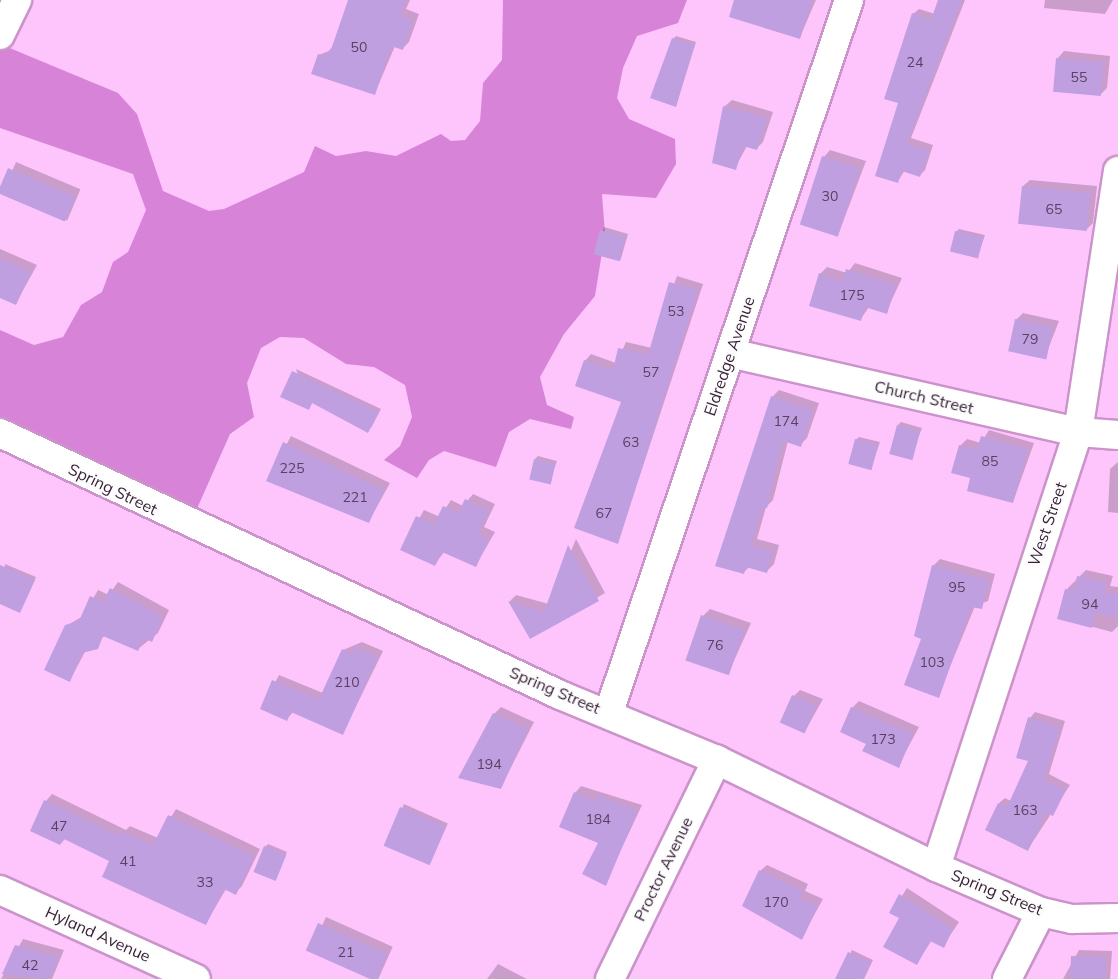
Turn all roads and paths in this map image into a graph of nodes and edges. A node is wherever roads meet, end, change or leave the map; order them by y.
1 (17, 0) edge
2 (849, 0) edge
3 (0, 35) edge
4 (1118, 171) edge
5 (730, 353) junction
6 (1078, 432) junction
7 (0, 433) edge
8 (1118, 435) edge
9 (609, 712) junction
10 (717, 760) junction
11 (936, 867) junction
12 (0, 890) edge
13 (1041, 912) junction
14 (1118, 918) edge
15 (196, 979) edge
16 (610, 979) edge
17 (1007, 979) edge

1 - 3 street
2 - 5 street, Eldredge Avenue
4 - 6 street, West Street
5 - 6 street, Church Street
5 - 9 street, Eldredge Avenue
6 - 8 street, Church Street
6 - 11 street, West Street
7 - 9 street, Spring Street
9 - 10 street, Spring Street
10 - 11 street, Spring Street
10 - 16 street, Proctor Avenue
11 - 13 street, Spring Street
12 - 15 street, Hyland Avenue
13 - 14 street, Spring Street
13 - 17 street

